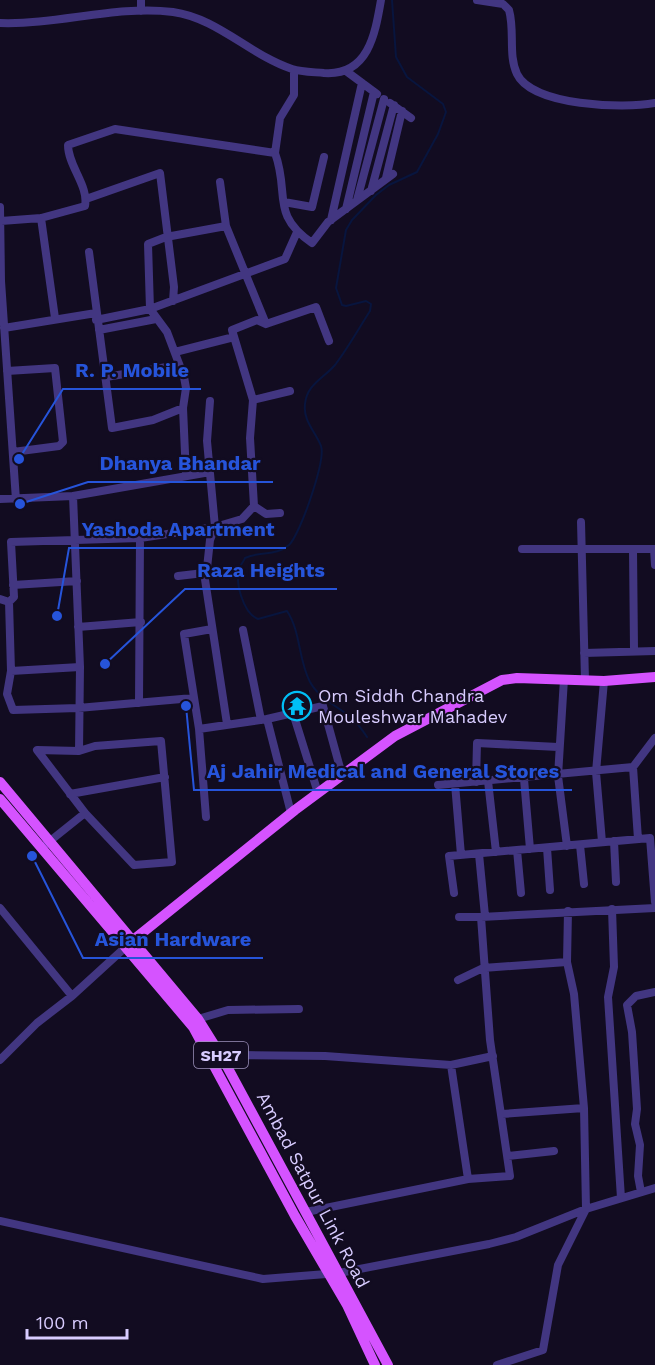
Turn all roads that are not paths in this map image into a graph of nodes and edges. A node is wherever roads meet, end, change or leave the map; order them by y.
1 (141, 0) edge
2 (381, 0) edge
3 (477, 0) edge
4 (141, 11) junction
5 (0, 23) edge
6 (294, 70) junction
7 (346, 71) junction
8 (362, 83) junction
9 (374, 92) junction
10 (384, 99) junction
11 (655, 104) edge
12 (394, 105) junction
13 (402, 111) junction
14 (411, 118) dead end
15 (275, 153) junction
16 (324, 157) dead end
17 (220, 182) dead end
18 (371, 191) junction
19 (86, 199) junction
20 (357, 201) junction
21 (284, 202) junction
22 (0, 207) edge
23 (346, 210) junction
24 (41, 218) junction
25 (330, 220) junction
26 (1, 221) edge
27 (226, 226) junction
28 (297, 232) junction
29 (166, 237) junction
30 (89, 252) dead end
31 (247, 273) junction
32 (0, 281) edge
33 (173, 301) junction
34 (150, 309) junction
35 (96, 317) junction
36 (55, 318) junction
37 (156, 319) junction
38 (266, 324) junction
39 (4, 328) junction
40 (99, 330) junction
41 (234, 337) junction
42 (329, 340) dead end
43 (175, 352) junction
44 (179, 365) junction
45 (7, 371) junction
46 (106, 377) junction
47 (290, 391) dead end
48 (253, 400) junction
49 (210, 401) dead end
50 (183, 408) junction
51 (13, 452) junction
52 (210, 472) junction
53 (186, 476) junction
54 (73, 496) junction
55 (0, 499) edge
56 (16, 500) junction
57 (254, 506) junction
58 (280, 513) dead end
59 (580, 522) dead end
60 (215, 527) junction
61 (140, 537) junction
62 (73, 538) junction
63 (522, 549) dead end
64 (655, 549) edge
65 (633, 550) junction
66 (580, 551) junction
67 (655, 565) edge
68 (207, 568) dead end
69 (178, 576) dead end
70 (77, 581) junction
71 (13, 585) junction
72 (4, 601) edge
73 (141, 621) junction
74 (78, 627) junction
75 (212, 629) junction
76 (243, 630) dead end
77 (634, 649) junction
78 (655, 651) edge
79 (584, 653) junction
80 (80, 667) junction
81 (11, 671) junction
82 (655, 677) edge
83 (564, 679) junction
84 (585, 680) junction
85 (604, 681) junction
86 (193, 698) junction
87 (139, 703) junction
88 (78, 708) junction
89 (293, 713) junction
90 (264, 720) junction
91 (227, 724) junction
92 (199, 729) junction
93 (655, 738) edge
94 (558, 747) junction
95 (79, 751) junction
96 (633, 768) junction
97 (596, 772) junction
98 (342, 775) junction
99 (558, 776) junction
100 (165, 777) junction
101 (524, 779) junction
102 (488, 781) junction
103 (0, 782) edge
104 (476, 782) junction
105 (455, 784) junction
106 (438, 785) dead end
107 (318, 793) junction
108 (70, 794) junction
109 (5, 804) edge
110 (85, 813) junction
111 (291, 813) junction
112 (206, 817) dead end
113 (638, 839) junction
114 (602, 842) junction
115 (614, 842) junction
116 (45, 845) junction
117 (580, 845) junction
118 (567, 846) junction
119 (547, 848) junction
120 (530, 849) junction
121 (517, 850) junction
122 (496, 852) junction
123 (479, 854) junction
124 (461, 855) junction
125 (616, 882) dead end
126 (584, 884) dead end
127 (550, 890) dead end
128 (454, 893) dead end
129 (521, 893) dead end
130 (655, 902) edge
131 (0, 908) edge
132 (655, 908) edge
133 (612, 909) junction
134 (568, 911) junction
135 (483, 916) junction
136 (459, 917) dead end
137 (129, 944) junction
138 (567, 962) junction
139 (483, 968) junction
140 (458, 980) dead end
141 (655, 992) edge
142 (72, 996) junction
143 (299, 1009) dead end
144 (198, 1018) junction
145 (493, 1056) junction
146 (223, 1059) junction
147 (0, 1060) edge
148 (451, 1065) junction
149 (584, 1108) junction
150 (502, 1114) junction
151 (554, 1151) dead end
152 (508, 1156) junction
153 (468, 1179) junction
154 (655, 1188) edge
155 (641, 1192) junction
156 (621, 1198) junction
157 (586, 1209) junction
158 (306, 1212) junction
159 (0, 1221) edge
160 (334, 1273) junction
161 (375, 1365) edge
162 (388, 1365) edge
163 (497, 1365) edge

1 - 4 street
2 - 7 street
3 - 11 street
4 - 5 street
4 - 6 street
6 - 7 street
6 - 15 street
7 - 8 street
8 - 9 street
8 - 25 street
9 - 10 street
9 - 23 street
10 - 12 street
10 - 20 street
12 - 13 street
12 - 18 street
13 - 14 street
13 - 18 street
15 - 19 street
15 - 21 street
16 - 21 street
17 - 27 street
18 - 20 street
19 - 24 street
19 - 29 street
20 - 23 street
21 - 28 street
22 - 26 street
23 - 25 street
24 - 26 street
24 - 36 street
25 - 28 street
26 - 32 street
27 - 29 street
27 - 31 street
28 - 31 street
29 - 33 street
29 - 34 street
30 - 35 street
31 - 33 street
31 - 38 street
32 - 39 street
33 - 34 street
34 - 35 street
34 - 37 street
35 - 36 street
35 - 40 street
36 - 39 street
37 - 40 street
37 - 43 street
38 - 41 street
38 - 42 street
39 - 45 street
40 - 46 street
41 - 43 street
41 - 48 street
43 - 44 street
44 - 46 street
44 - 50 street
45 - 51 street
45 - 51 street
46 - 50 street
47 - 48 street
48 - 57 street
49 - 52 street
50 - 53 street
51 - 56 street
52 - 53 street
52 - 60 street
53 - 54 street
54 - 56 street
54 - 62 street
55 - 56 street
57 - 58 street
57 - 60 street
59 - 66 street
60 - 61 street
60 - 68 street
61 - 62 street
61 - 73 street
62 - 70 street
62 - 71 street
63 - 66 street
64 - 65 street
64 - 67 street
65 - 66 street
65 - 77 street
66 - 79 street
69 - 75 street
70 - 71 street
70 - 74 street
71 - 72 street
72 - 81 street
73 - 74 street
73 - 87 street
74 - 80 street
75 - 86 street
75 - 91 street
76 - 90 street
77 - 78 street
77 - 79 street
79 - 84 street
80 - 81 street
80 - 88 street
81 - 88 street
82 - 85 main road
83 - 84 main road
83 - 94 street
83 - 98 main road
84 - 85 main road
85 - 97 street
86 - 87 street
86 - 92 street
87 - 88 street
88 - 95 street
89 - 90 street
89 - 98 street
89 - 107 street
90 - 91 street
90 - 111 street
91 - 92 street
92 - 112 street
93 - 96 street
94 - 99 street
94 - 104 street
95 - 100 street
95 - 108 street
96 - 97 street
96 - 113 street
97 - 99 street
97 - 114 street
98 - 107 main road
99 - 101 street
99 - 118 street
100 - 108 street
100 - 110 street
101 - 102 street
101 - 120 street
102 - 104 street
102 - 122 street
103 - 109 main road, Ambad Satpur Link Road / SH27
104 - 105 street
105 - 106 street
105 - 124 street
107 - 111 main road
108 - 110 street
109 - 116 main road, Ambad Satpur Link Road / SH27
110 - 116 street
111 - 137 main road
113 - 115 street
113 - 130 street
114 - 115 street
114 - 117 street
115 - 125 street
116 - 137 main road, Ambad Satpur Link Road / SH27
117 - 118 street
117 - 126 street
118 - 119 street
119 - 120 street
119 - 127 street
120 - 121 street
121 - 122 street
121 - 129 street
122 - 123 street
123 - 124 street
123 - 135 street
124 - 128 street
131 - 142 street
132 - 133 street
133 - 134 street
133 - 156 street
134 - 135 street
134 - 138 street
135 - 136 street
135 - 139 street
137 - 142 street
137 - 144 main road, Ambad Satpur Link Road / SH27
137 - 160 main road, Ambad Satpur Link Road
138 - 139 street
138 - 149 street
139 - 140 street
139 - 145 street
141 - 155 street
142 - 147 street
143 - 144 street
144 - 146 main road, Ambad Satpur Link Road / SH27
145 - 148 street
145 - 150 street
146 - 148 street
146 - 158 main road, Ambad Satpur Link Road / SH27
148 - 153 street
149 - 150 street
149 - 157 street
150 - 152 street
151 - 152 street
152 - 153 street
153 - 158 street
154 - 155 street
155 - 156 street
156 - 157 street
157 - 160 street
157 - 163 street
158 - 160 main road, Ambad Satpur Link Road / SH27
159 - 160 street
160 - 161 main road, Ambad Satpur Link Road
160 - 162 main road, Ambad Satpur Link Road / SH27

